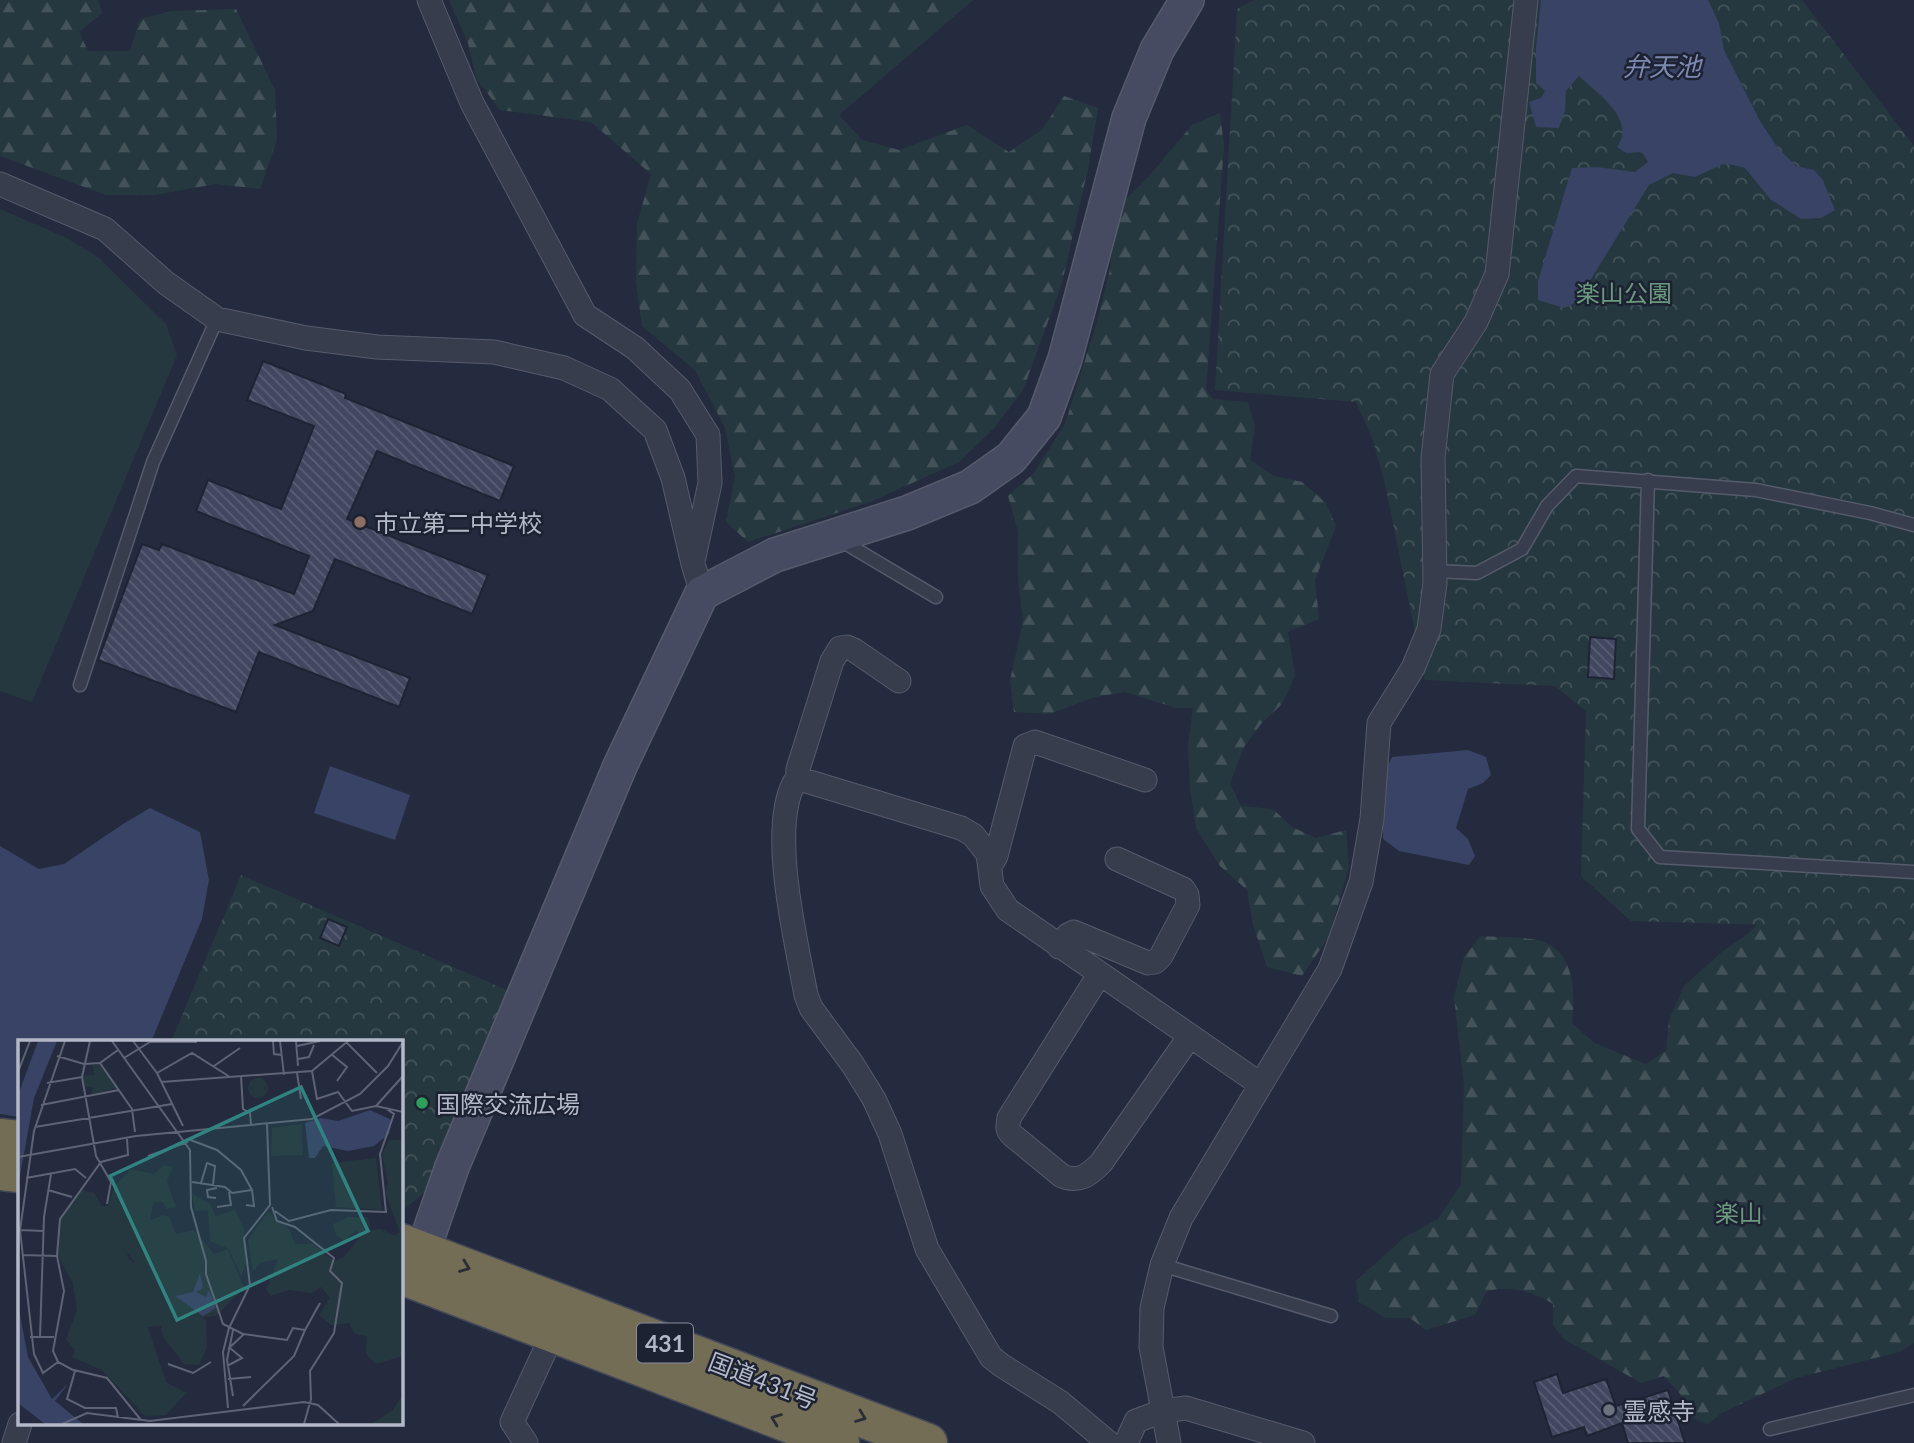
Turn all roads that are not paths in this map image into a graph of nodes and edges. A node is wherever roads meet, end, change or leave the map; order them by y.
1 (429, 0) edge
2 (1187, 0) edge
3 (1526, 0) edge
4 (0, 184) edge
5 (217, 319) junction
6 (1648, 480) junction
7 (1914, 525) edge
8 (834, 537) junction
9 (1435, 571) junction
10 (697, 579) junction
11 (936, 597) dead end
12 (899, 681) dead end
13 (80, 685) dead end
14 (1145, 780) dead end
15 (797, 781) junction
16 (1118, 859) dead end
17 (990, 866) junction
18 (1914, 872) edge
19 (1059, 947) junction
20 (1099, 975) junction
21 (1190, 1036) junction
22 (1260, 1084) junction
23 (0, 1138) edge
24 (18, 1140) edge
25 (0, 1171) edge
26 (18, 1173) edge
27 (410, 1262) edge
28 (1162, 1265) junction
29 (1331, 1316) dead end
30 (553, 1333) junction
31 (1914, 1395) edge
32 (1163, 1411) junction
33 (19, 1426) edge
34 (1770, 1429) dead end
35 (14, 1443) edge
36 (526, 1443) edge
37 (840, 1443) edge
38 (929, 1443) edge
39 (1109, 1443) edge
40 (1126, 1443) edge
41 (1169, 1443) edge
42 (1303, 1443) edge

1 - 10 street
2 - 8 street
3 - 9 street
4 - 5 street
5 - 10 street
5 - 13 lane
6 - 7 lane
6 - 9 lane
6 - 18 lane
8 - 10 street
8 - 11 lane
9 - 22 street
10 - 27 street
12 - 15 street
14 - 17 street
15 - 17 street
15 - 39 street
16 - 19 street
17 - 19 street
19 - 20 street
20 - 21 street
20 - 21 street
21 - 22 street
22 - 28 street
23 - 24 highway
25 - 26 highway
27 - 30 highway, 国道431号 / 431
27 -> 38 highway, 国道431号 / 431
28 - 29 lane
28 - 32 street
30 - 36 street
37 -> 30 highway, 国道431号 / 431
31 - 34 lane
32 - 40 street
32 - 41 street
32 - 42 street
33 - 35 street

